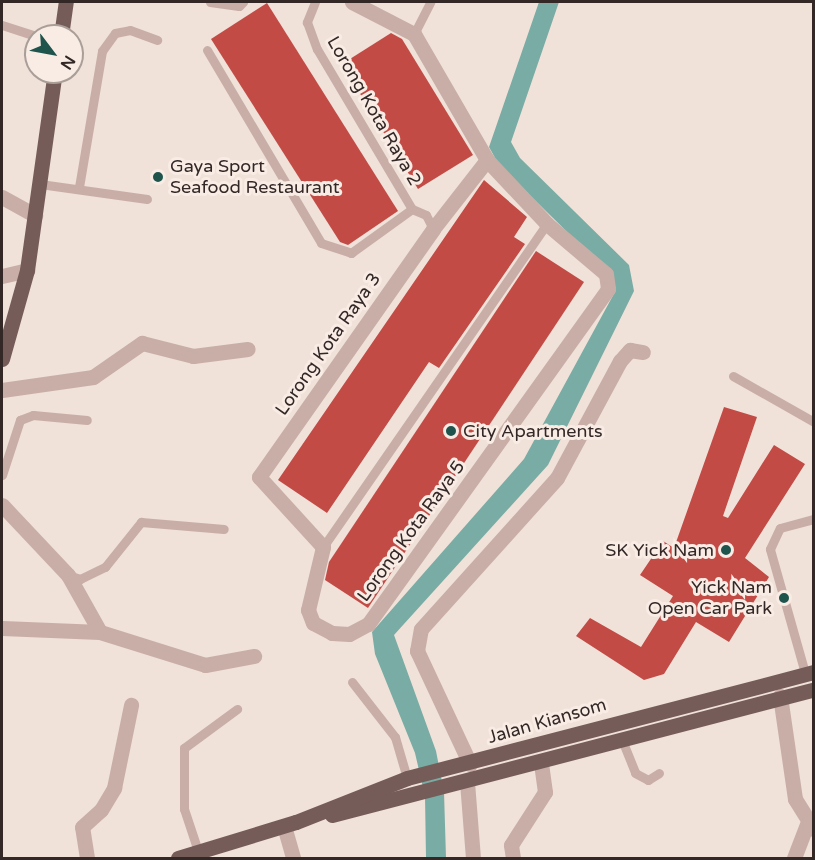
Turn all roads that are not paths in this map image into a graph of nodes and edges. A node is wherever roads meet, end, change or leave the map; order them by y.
1 (66, 2) edge
2 (210, 2) edge
3 (243, 2) edge
4 (315, 2) edge
5 (352, 2) edge
6 (430, 2) edge
7 (63, 24) edge
8 (2, 25) edge
9 (24, 32) edge
10 (414, 34) junction
11 (157, 40) dead end
12 (207, 50) dead end
13 (54, 84) edge
14 (487, 160) junction
15 (40, 184) junction
16 (79, 187) junction
17 (2, 197) edge
18 (147, 199) dead end
19 (412, 209) junction
20 (35, 215) junction
21 (547, 224) junction
22 (433, 229) junction
23 (27, 270) junction
24 (2, 276) edge
25 (248, 350) dead end
26 (643, 352) dead end
27 (2, 359) edge
28 (733, 376) dead end
29 (2, 390) edge
30 (87, 420) dead end
31 (813, 422) edge
32 (2, 475) edge
33 (2, 505) edge
34 (813, 519) edge
35 (224, 529) dead end
36 (323, 547) junction
37 (69, 575) junction
38 (2, 628) edge
39 (100, 632) junction
40 (254, 656) dead end
41 (809, 672) edge
42 (352, 682) dead end
43 (813, 689) edge
44 (780, 696) junction
45 (131, 705) dead end
46 (237, 709) dead end
47 (621, 740) junction
48 (541, 763) junction
49 (463, 765) junction
50 (659, 772) dead end
51 (407, 778) junction
52 (467, 782) junction
53 (290, 824) junction
54 (810, 827) edge
55 (199, 854) junction
56 (87, 858) edge
57 (178, 858) edge
58 (293, 858) edge
59 (473, 858) edge
60 (513, 858) edge
61 (794, 858) edge

1 - 7 main road
2 - 3 lane
4 - 19 lane, Lorong Kota Raya 2
5 - 10 street
6 - 10 lane
8 - 9 lane
10 - 14 street, Lorong Kota Raya 5
11 - 16 lane
12 - 19 lane
13 - 15 main road
14 - 21 street, Lorong Kota Raya 5
14 - 22 street, Lorong Kota Raya 3
15 - 16 lane
15 - 20 main road
16 - 18 lane
17 - 20 street
19 - 22 lane, Lorong Kota Raya 2
20 - 23 main road
21 - 36 lane
21 - 36 street, Lorong Kota Raya 5
22 - 36 street, Lorong Kota Raya 3
23 - 24 street
23 - 27 main road
25 - 29 street
26 - 49 street
28 - 31 lane
30 - 32 lane
33 - 37 street
34 - 41 lane
35 - 37 lane
37 - 39 street
38 - 39 street
39 - 40 street
41 - 49 main road, Jalan Kiansom
42 - 51 lane
43 - 44 main road, Jalan Kiansom
44 - 47 main road, Jalan Kiansom
44 - 54 street
45 - 56 street
46 - 55 lane
47 - 48 main road, Jalan Kiansom
47 - 50 lane
48 - 52 main road, Jalan Kiansom
48 - 60 street
49 - 51 main road, Jalan Kiansom
51 - 53 main road, Jalan Kiansom
52 - 53 main road, Jalan Kiansom
52 - 59 street
53 - 55 main road, Jalan Kiansom
53 - 58 street
54 - 61 street
55 - 57 main road, Jalan Kiansom

